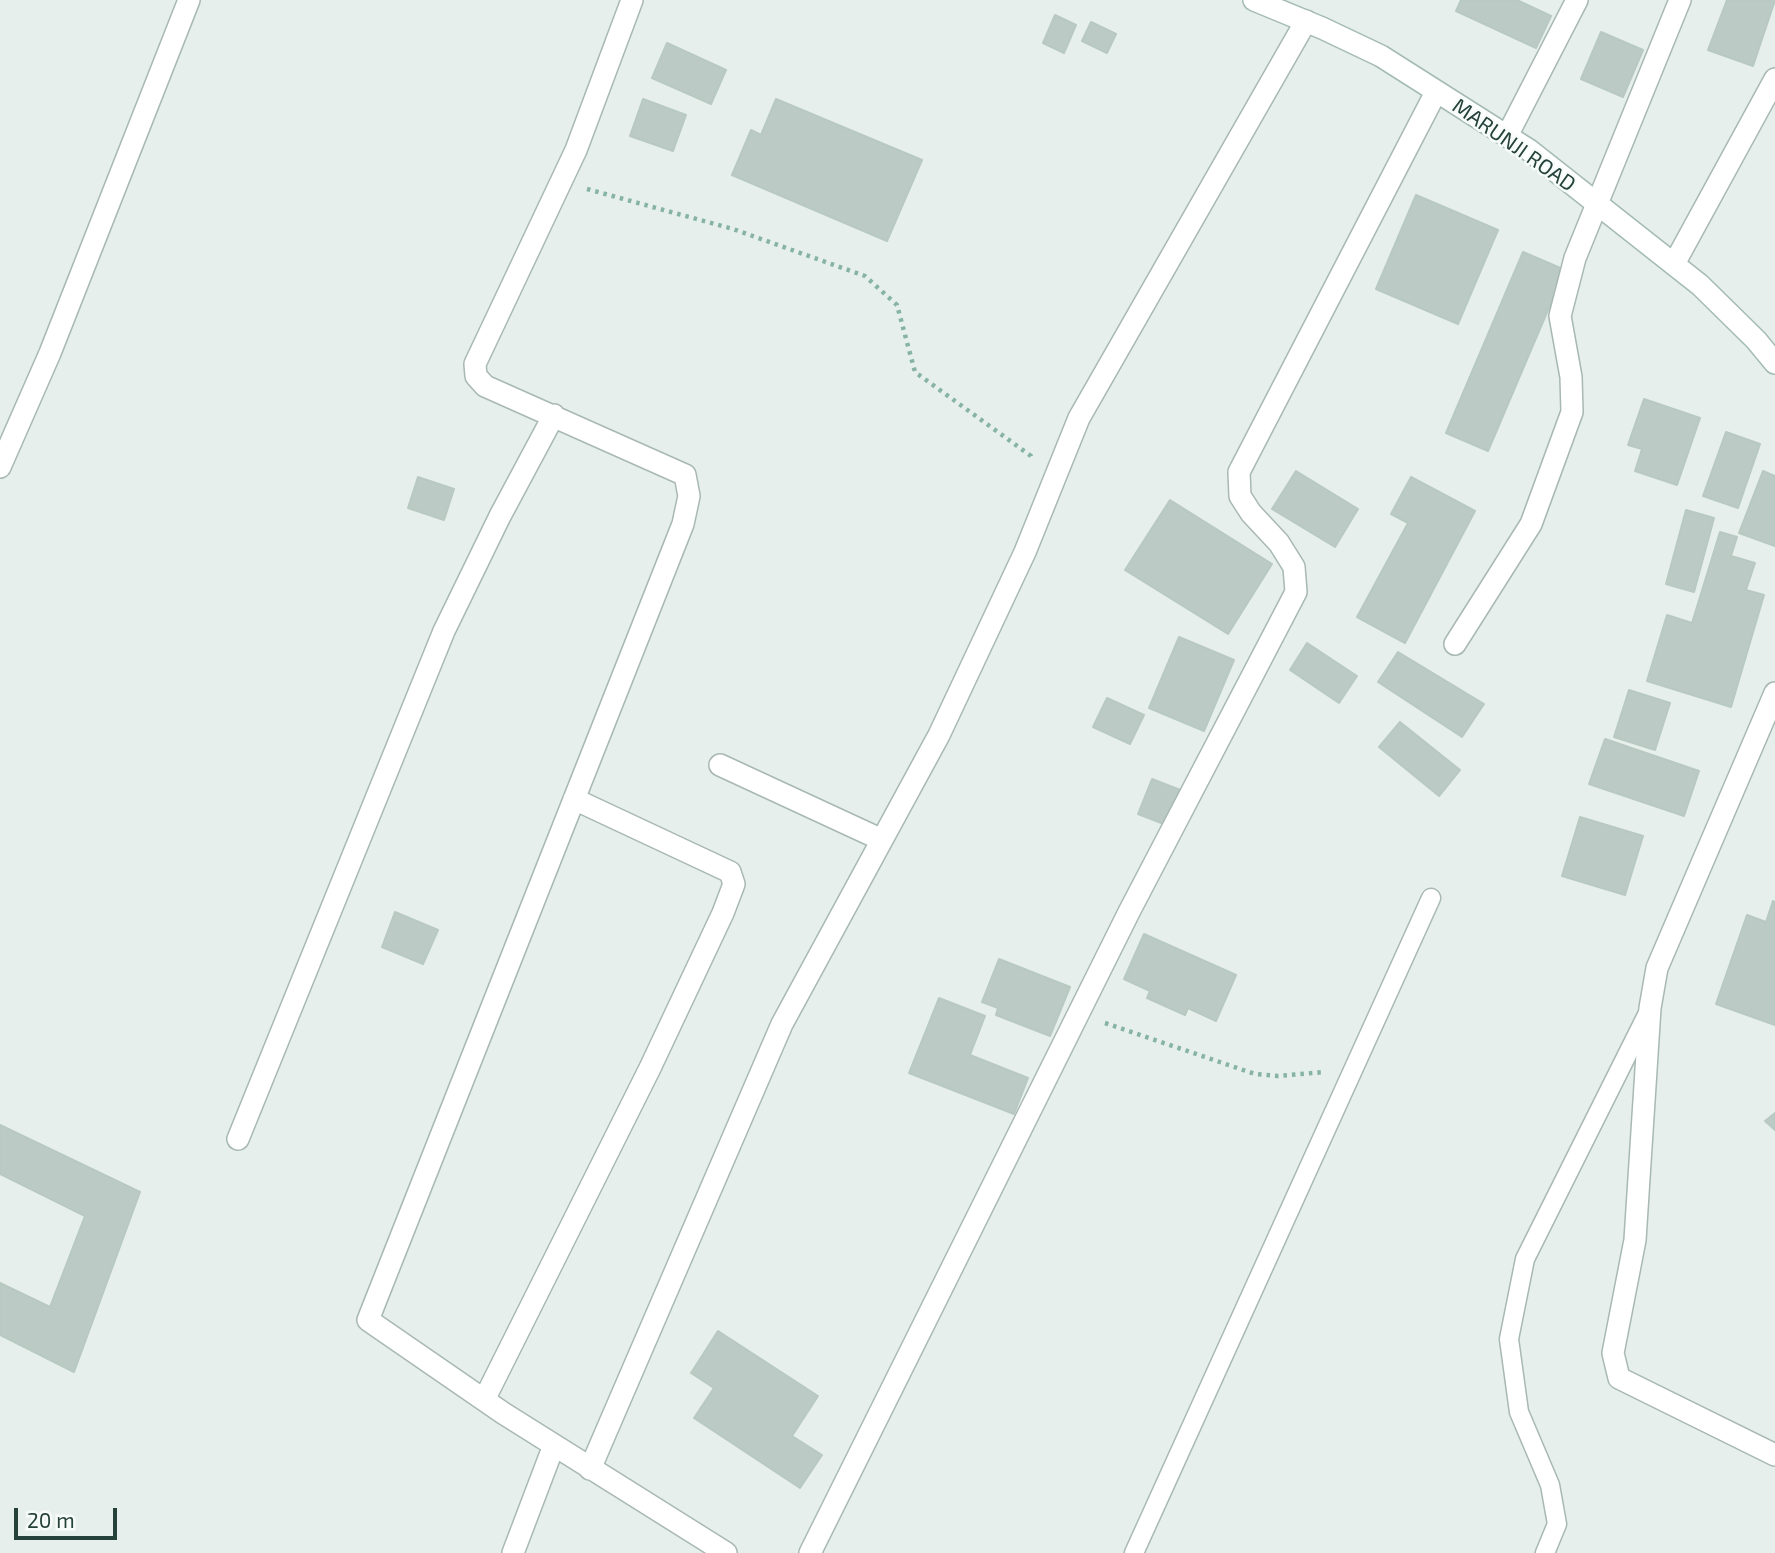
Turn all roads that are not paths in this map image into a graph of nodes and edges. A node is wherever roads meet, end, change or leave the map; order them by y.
1 (189, 0) edge
2 (632, 0) edge
3 (1254, 0) edge
4 (1577, 0) edge
5 (1680, 0) edge
6 (1306, 21) junction
7 (1775, 79) edge
8 (1436, 92) junction
9 (1507, 136) junction
10 (1597, 204) junction
11 (1674, 264) junction
12 (1775, 363) edge
13 (554, 415) junction
14 (0, 467) edge
15 (1455, 645) dead end
16 (1775, 693) edge
17 (719, 765) dead end
18 (574, 799) junction
19 (882, 840) junction
20 (1431, 898) dead end
21 (1650, 1008) junction
22 (238, 1139) dead end
23 (484, 1400) junction
24 (554, 1446) junction
25 (1775, 1455) edge
26 (590, 1469) junction
27 (513, 1553) edge
28 (726, 1553) edge
29 (810, 1553) edge
30 (1134, 1553) edge
31 (1545, 1553) edge

1 - 14 street
2 - 13 street
3 - 6 street, MARUNJI ROAD
4 - 9 street
5 - 10 street
6 - 8 street, MARUNJI ROAD
6 - 19 street
7 - 11 street
8 - 9 street, MARUNJI ROAD
8 - 29 street
9 - 10 street, MARUNJI ROAD
10 - 11 street, MARUNJI ROAD
10 - 15 street
11 - 12 street, MARUNJI ROAD
13 - 18 street
13 - 22 street
16 - 21 street
17 - 19 street
18 - 23 street
18 - 23 street
19 - 26 street
20 - 30 lane
21 - 25 street
21 - 31 lane
23 - 24 street
24 - 26 street
24 - 27 street
26 - 28 street

